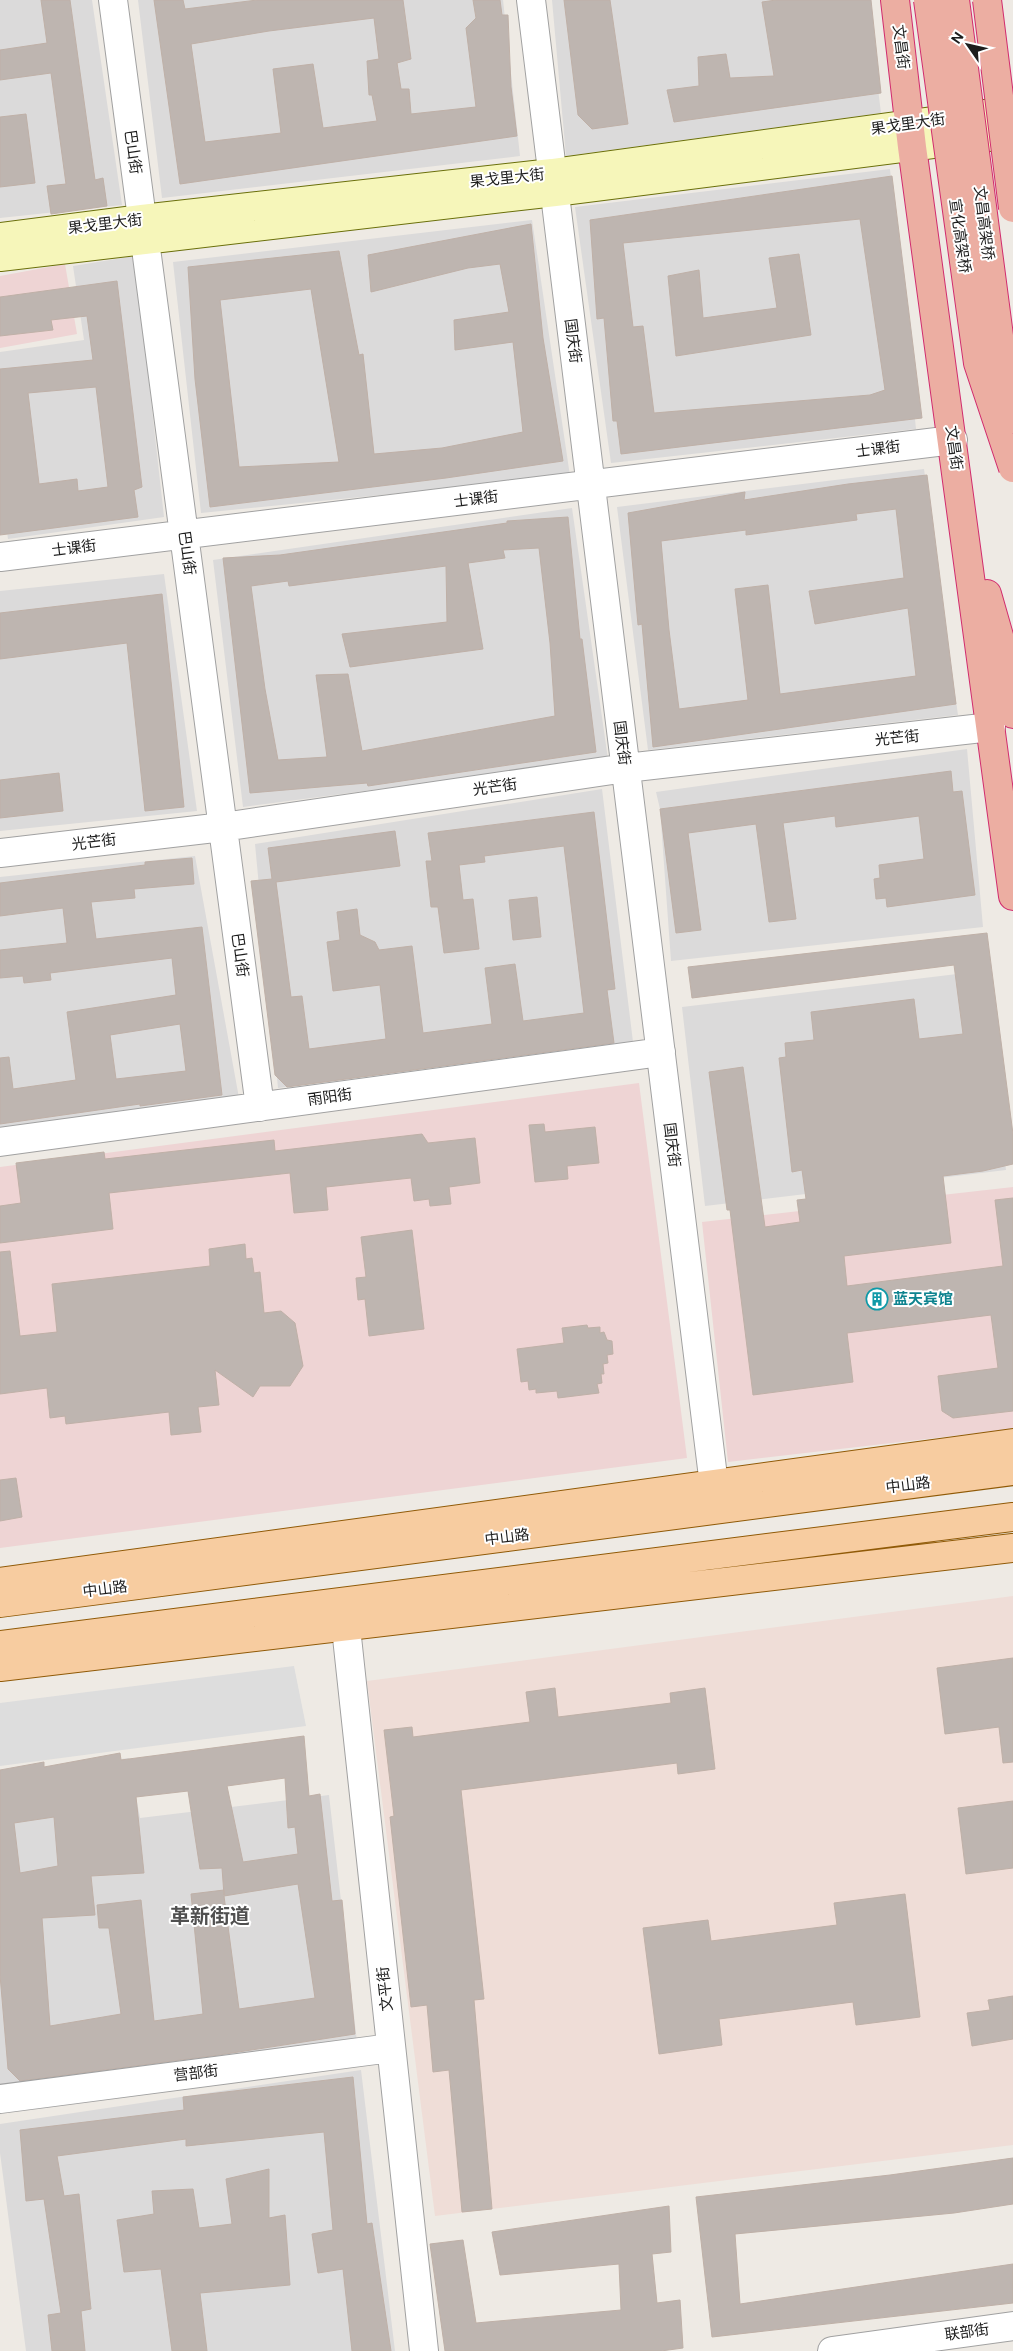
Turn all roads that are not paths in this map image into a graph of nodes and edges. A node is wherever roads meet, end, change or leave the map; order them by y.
1 (113, 0) edge
2 (531, 0) edge
3 (895, 0) edge
4 (928, 0) edge
5 (955, 0) edge
6 (987, 0) edge
7 (1013, 110) edge
8 (1013, 134) edge
9 (911, 135) junction
10 (553, 183) junction
11 (1013, 208) edge
12 (144, 229) junction
13 (0, 237) edge
14 (0, 257) edge
15 (953, 440) junction
16 (1013, 445) edge
17 (1013, 468) edge
18 (591, 485) junction
19 (962, 507) junction
20 (184, 535) junction
21 (0, 557) edge
22 (1002, 721) edge
23 (626, 768) junction
24 (223, 827) junction
25 (0, 853) edge
26 (1013, 896) edge
27 (661, 1052) junction
28 (260, 1107) junction
29 (0, 1142) edge
30 (1013, 1443) edge
31 (1013, 1471) edge
32 (714, 1485) junction
33 (1013, 1517) edge
34 (1013, 1548) edge
35 (0, 1582) edge
36 (0, 1603) edge
37 (346, 1628) junction
38 (0, 1645) edge
39 (0, 1667) edge
40 (391, 2048) junction
41 (0, 2099) edge
42 (1013, 2326) edge
43 (424, 2351) edge
44 (832, 2351) edge

1 - 12 street, 巴山街
2 - 10 street, 国庆街
3 - 9 highway, 文昌街
4 - 17 highway, 宣化高架桥, bridge
5 - 16 highway, 文昌高架桥, bridge
6 - 11 highway, 文昌高架桥, bridge
7 - 9 main road, 果戈里大街
8 - 9 main road, 果戈里大街
9 - 10 main road, 果戈里大街
9 - 15 highway, 文昌街
10 - 12 main road, 果戈里大街
10 - 18 street, 国庆街
12 - 13 main road, 果戈里大街
12 - 14 main road, 果戈里大街
12 - 20 street, 巴山街
15 - 18 street, 士课街
15 - 19 highway, 文昌街
18 - 20 street, 士课街
18 - 23 street, 国庆街
19 - 22 highway, 文昌街
19 - 22 highway
20 - 21 street, 士课街
20 - 24 street, 巴山街
22 - 23 street, 光芒街
22 - 26 highway, 文昌街
23 - 24 street, 光芒街
23 - 27 street, 国庆街
24 - 25 street, 光芒街
24 - 28 street, 巴山街
27 - 28 street, 雨阳街
27 - 32 street, 国庆街
28 - 29 street, 雨阳街
30 - 32 main road
31 - 36 main road, 中山路
32 - 35 main road
33 - 38 main road
34 - 37 main road
37 - 39 main road
37 - 40 street, 文平街
40 - 41 street, 营部街
40 - 43 street, 文平街
42 - 44 street, 联部街

